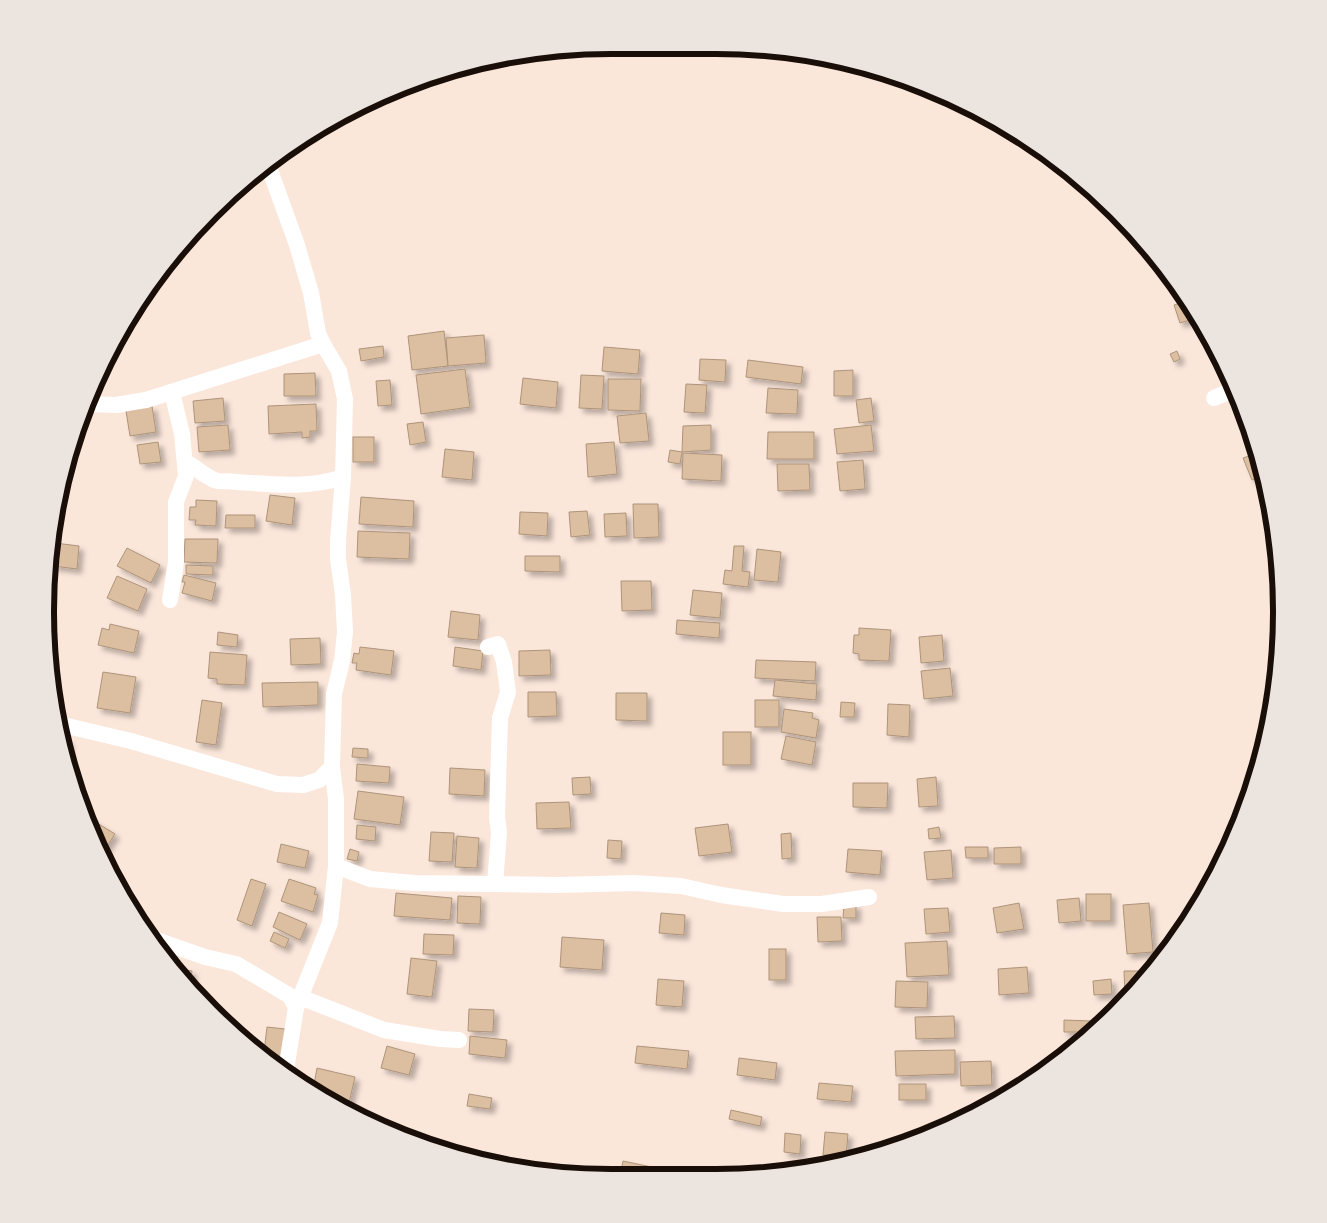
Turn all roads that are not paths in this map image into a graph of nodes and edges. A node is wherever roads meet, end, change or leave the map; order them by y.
1 (270, 171) edge
2 (323, 344) junction
3 (172, 392) junction
4 (1228, 392) edge
5 (1214, 398) dead end
6 (94, 404) edge
7 (186, 462) junction
8 (344, 477) junction
9 (170, 600) dead end
10 (488, 647) dead end
11 (65, 726) edge
12 (332, 767) junction
13 (336, 866) junction
14 (495, 884) junction
15 (869, 897) dead end
16 (163, 943) edge
17 (298, 1002) junction
18 (459, 1040) dead end
19 (287, 1064) edge

1 - 2 street
2 - 3 street
2 - 8 street
3 - 6 street
3 - 7 street
4 - 5 street
7 - 8 street
7 - 9 street
8 - 12 street
10 - 14 street
11 - 12 street
12 - 13 street
13 - 14 street
13 - 17 street
14 - 15 street
16 - 17 street
17 - 18 street
17 - 19 street

